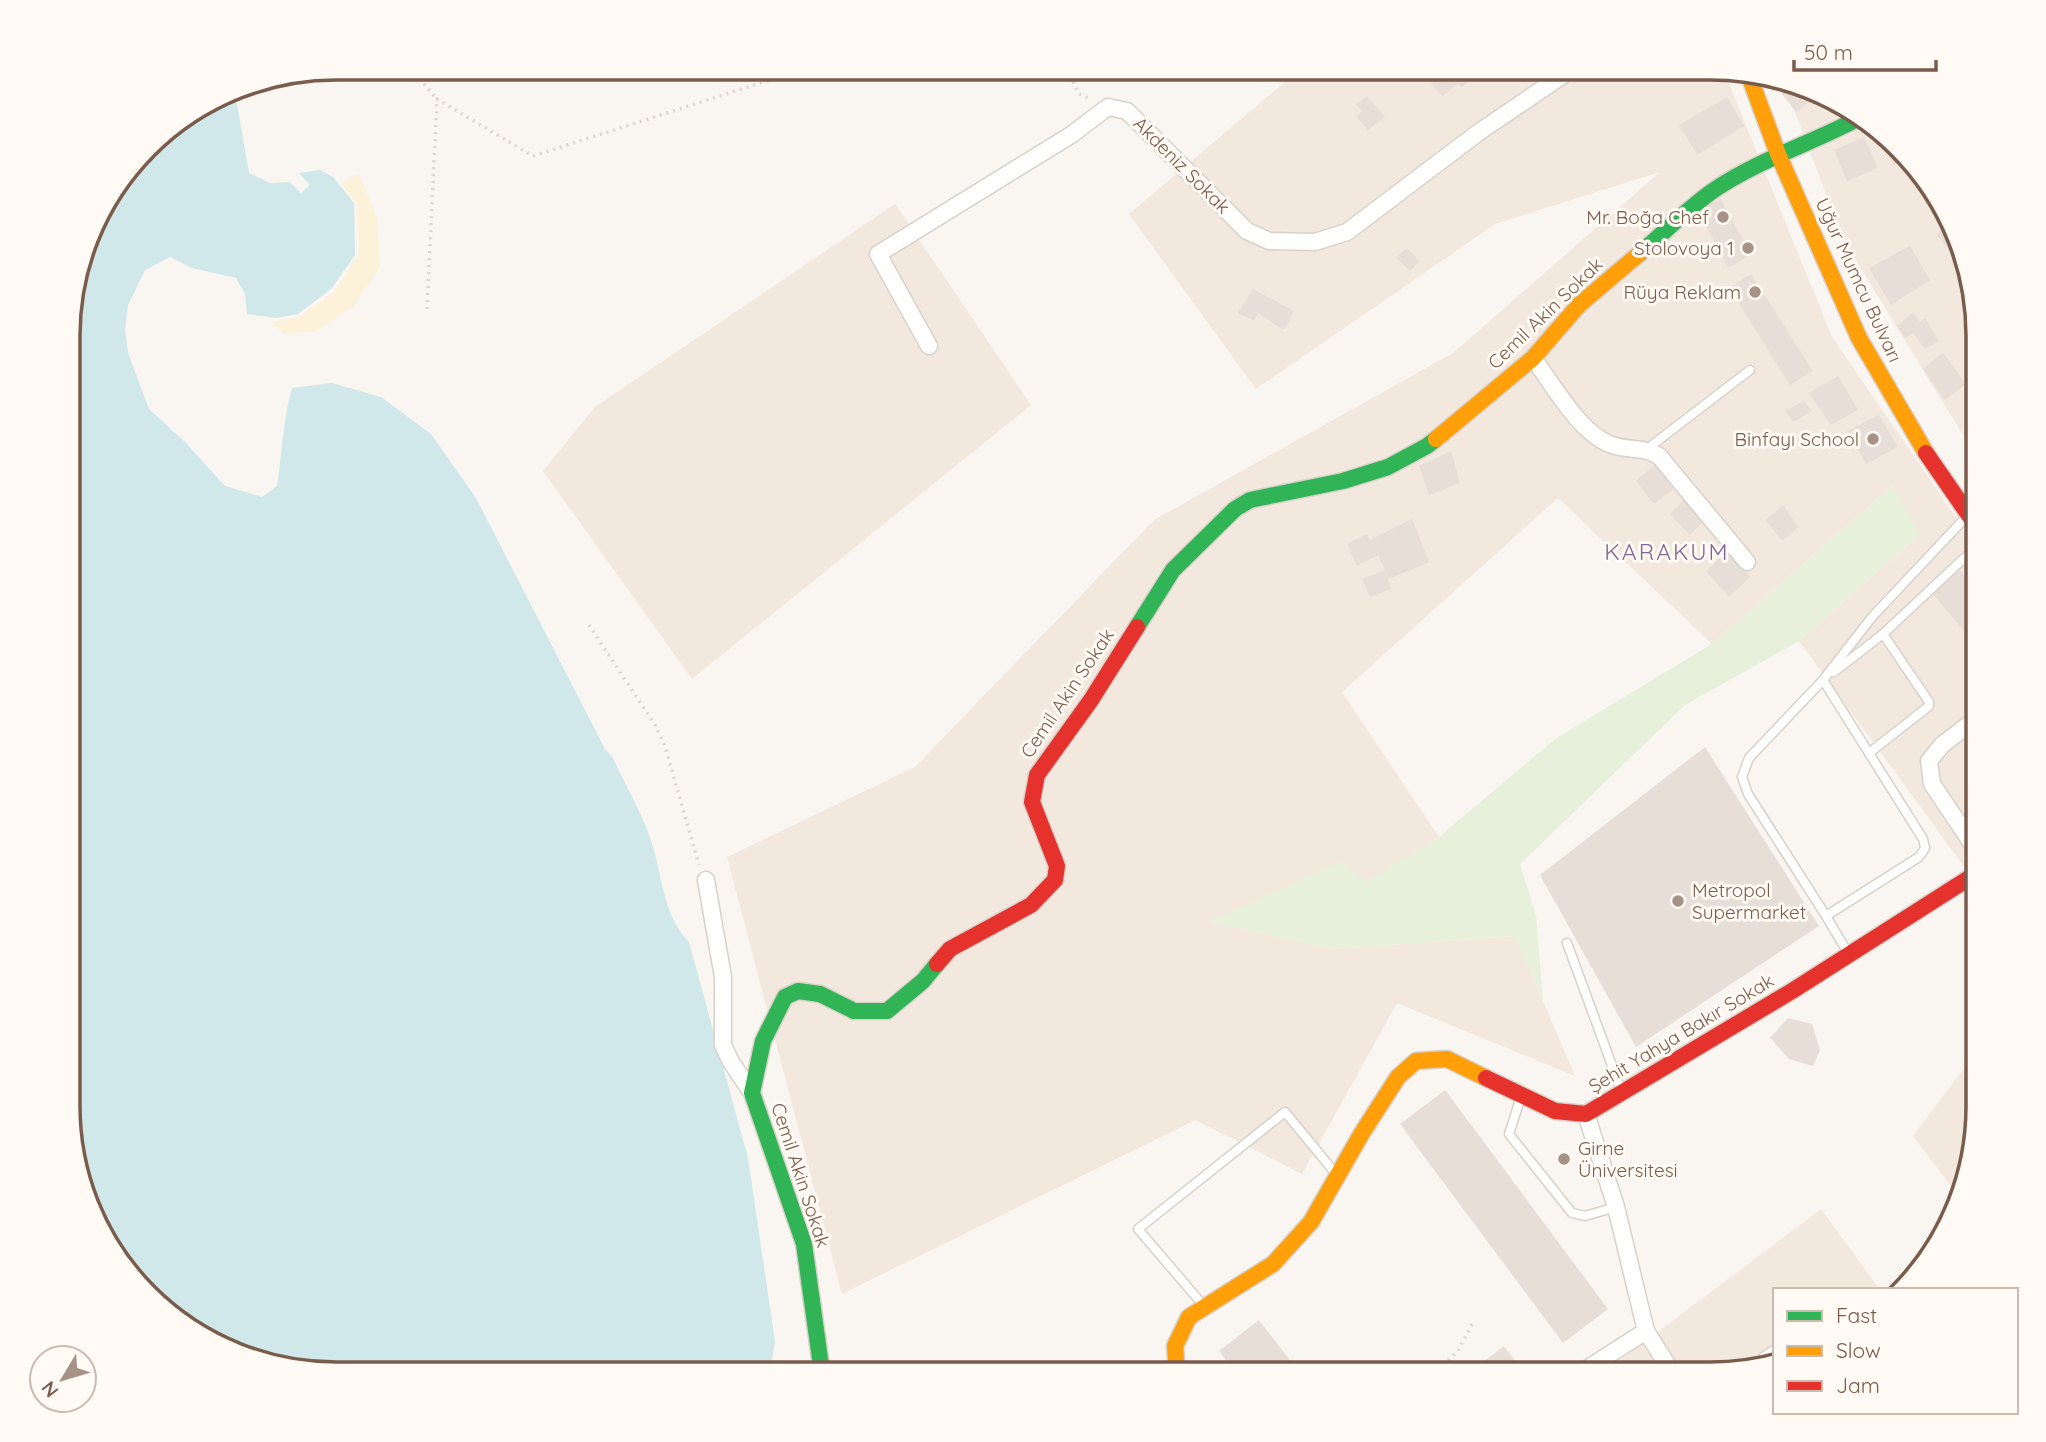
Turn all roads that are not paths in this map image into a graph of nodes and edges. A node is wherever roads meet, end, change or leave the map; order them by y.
1 (1556, 80) edge
2 (1752, 84) edge
3 (1850, 123) edge
4 (1778, 154) junction
5 (929, 346) dead end
6 (1533, 358) junction
7 (1749, 370) dead end
8 (1647, 449) junction
9 (1966, 511) edge
10 (1966, 528) edge
11 (1966, 557) edge
12 (1747, 562) dead end
13 (1883, 634) junction
14 (1824, 680) junction
15 (1966, 726) edge
16 (1869, 752) junction
17 (1966, 835) edge
18 (706, 880) road end
19 (1966, 880) edge
20 (1826, 916) junction
21 (1567, 943) dead end
22 (1849, 955) junction
23 (1622, 1092) junction
24 (752, 1093) junction
25 (1521, 1094) junction
26 (1586, 1114) junction
27 (1338, 1176) junction
28 (1616, 1207) junction
29 (1205, 1307) junction
30 (1646, 1331) junction
31 (820, 1362) edge
32 (1176, 1362) edge
33 (1598, 1362) edge
34 (1665, 1362) edge

1 - 5 street, Akdeniz Sokak
2 - 4 street, Uğur Mumcu Bulvarı
3 - 4 street, Cemil Akin Sokak
4 - 6 street, Cemil Akin Sokak
4 - 9 street, Uğur Mumcu Bulvarı
6 - 8 street
6 - 24 street, Cemil Akin Sokak
7 - 8 lane
8 - 12 street
10 - 14 lane
11 - 13 lane
13 - 14 lane
13 - 16 lane
14 - 16 lane
14 - 20 lane
15 - 17 street
16 - 20 lane
18 - 24 street
19 - 22 street, Şehit Yahya Bakır Sokak
20 - 22 lane
21 - 23 lane
22 - 23 street, Şehit Yahya Bakır Sokak
23 - 26 street, Şehit Yahya Bakır Sokak
24 - 31 street, Cemil Akin Sokak
25 - 26 street, Şehit Yahya Bakır Sokak
25 - 27 street, Şehit Yahya Bakır Sokak
25 - 28 lane
26 - 28 street
27 - 29 street, Şehit Yahya Bakır Sokak
27 - 29 lane
28 - 30 street
29 - 32 street, Şehit Yahya Bakır Sokak
30 - 33 street
30 - 34 street

